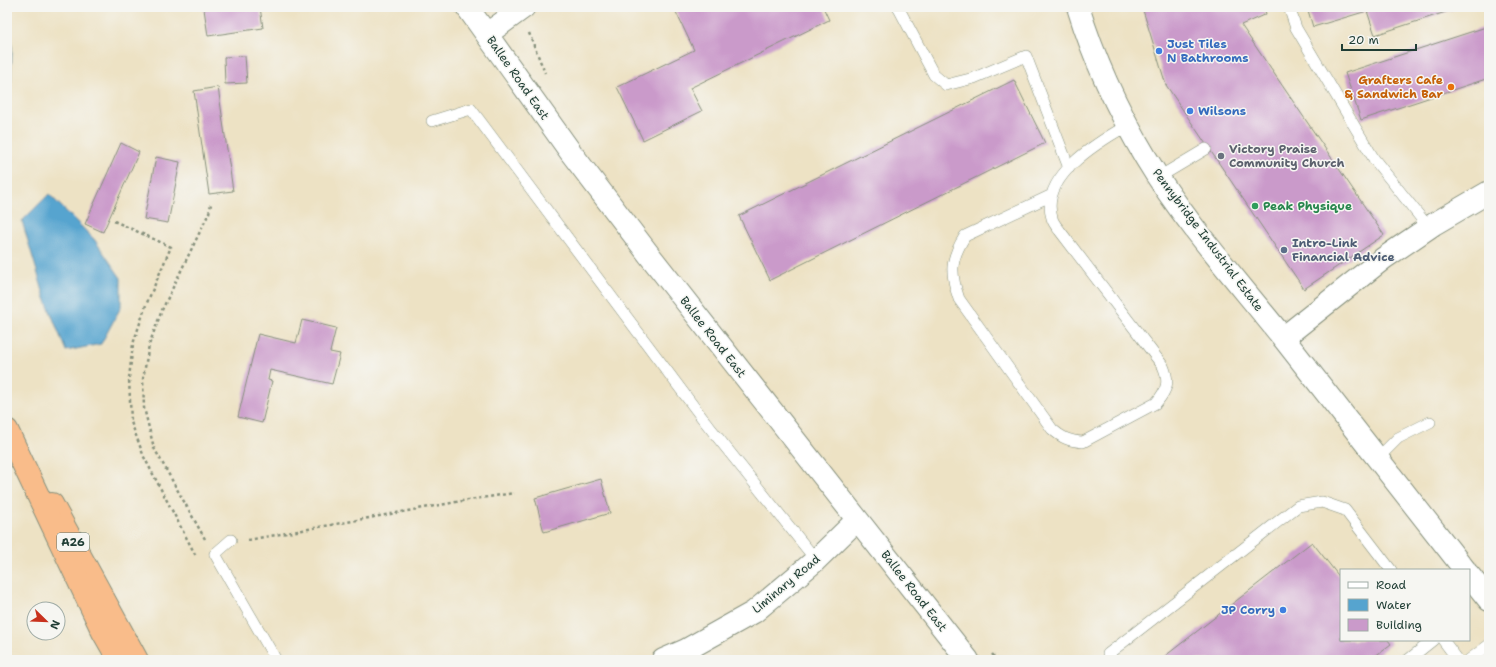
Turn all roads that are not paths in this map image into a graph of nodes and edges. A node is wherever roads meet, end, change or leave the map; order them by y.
1 (467, 7) edge
2 (524, 7) edge
3 (898, 7) edge
4 (1078, 7) edge
5 (1289, 7) edge
6 (487, 34) junction
7 (432, 122) dead end
8 (1128, 125) junction
9 (1206, 149) dead end
10 (1069, 168) junction
11 (1159, 177) junction
12 (1489, 192) edge
13 (1052, 194) junction
14 (1429, 228) junction
15 (1283, 338) junction
16 (1430, 422) dead end
17 (7, 425) edge
18 (7, 430) edge
19 (1377, 459) junction
20 (858, 520) junction
21 (231, 540) road end
22 (816, 560) junction
23 (1390, 569) edge
24 (1464, 569) edge
25 (1470, 576) edge
26 (1489, 600) edge
27 (1432, 641) edge
28 (1444, 641) edge
29 (1489, 645) edge
30 (119, 660) edge
31 (137, 660) edge
32 (276, 660) edge
33 (663, 660) edge
34 (968, 660) edge
35 (1113, 660) edge
36 (1408, 660) edge
37 (1458, 660) edge
38 (1470, 660) edge

1 - 6 street, Ballee Road East
2 - 6 street
3 - 10 lane
4 - 8 street, Pennybridge Industrial Estate
5 - 14 lane
6 - 20 street, Ballee Road East
7 - 22 lane
8 - 10 lane
8 - 11 street, Pennybridge Industrial Estate
9 - 11 lane
10 - 13 lane
11 - 15 street, Pennybridge Industrial Estate
12 - 14 street
13 - 13 lane
14 - 15 street
15 - 19 street, Pennybridge Industrial Estate
16 - 19 lane
17 - 31 highway, A26
18 - 30 highway
19 - 24 street, Pennybridge Industrial Estate
20 - 22 street, Liminary Road
20 - 34 street, Ballee Road East
21 - 32 lane
22 - 33 street, Liminary Road
23 - 35 lane
25 - 26 street
27 - 36 lane
28 - 37 lane
29 - 38 lane

